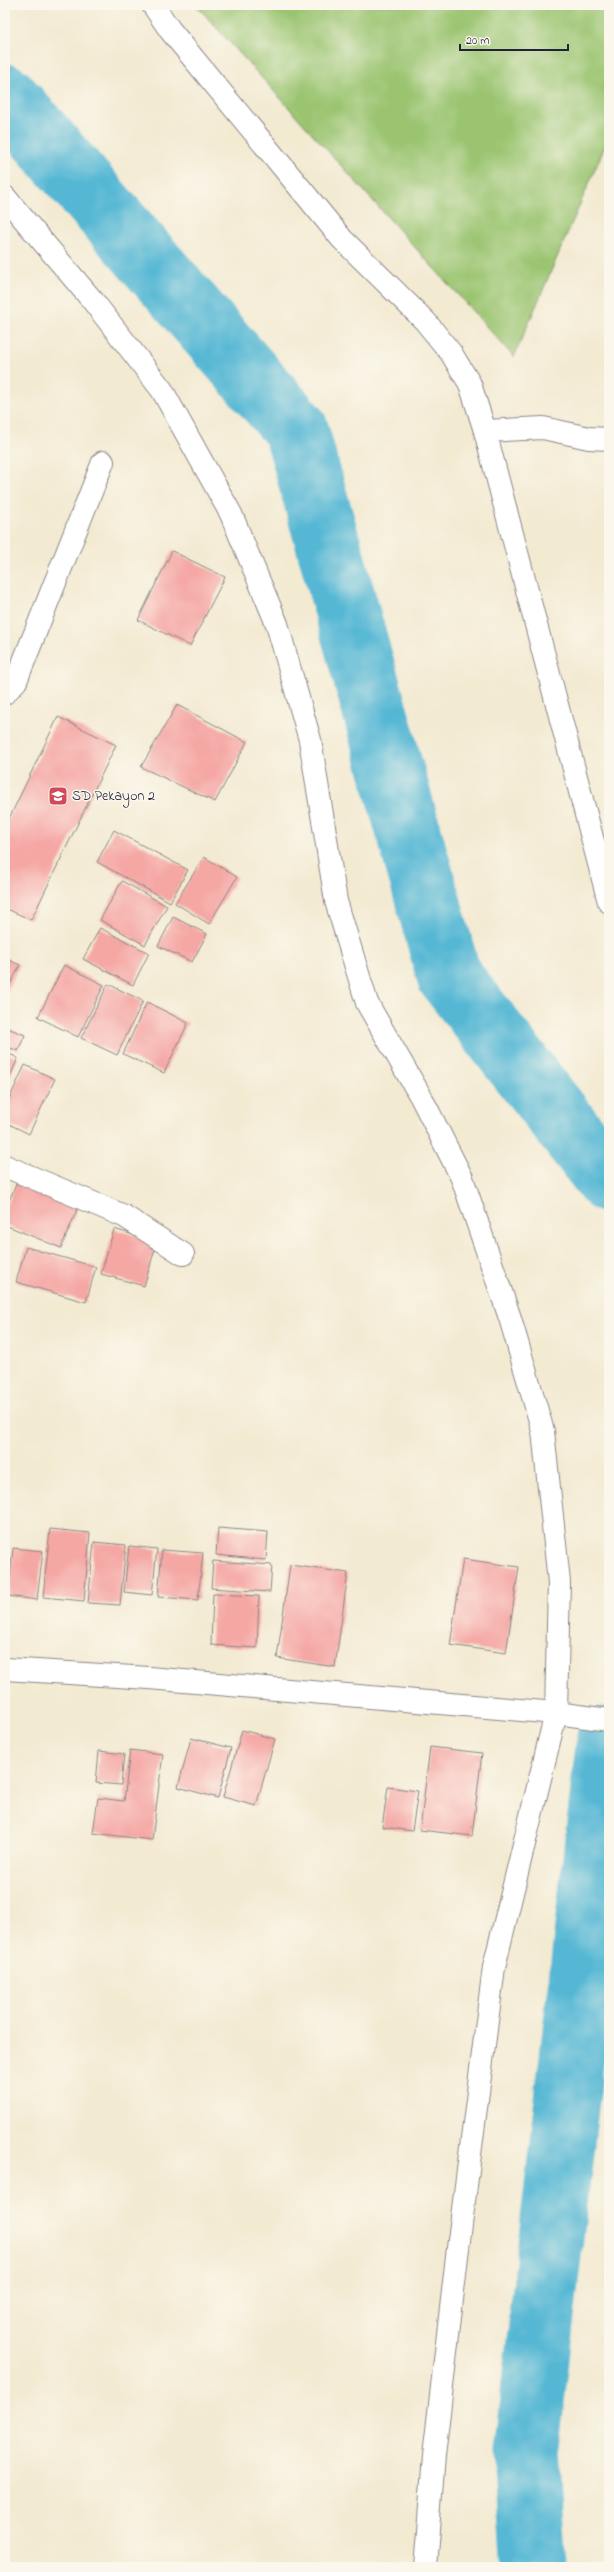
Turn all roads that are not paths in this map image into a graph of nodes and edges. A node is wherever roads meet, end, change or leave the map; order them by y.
1 (153, 5) edge
2 (5, 197) edge
3 (485, 431) junction
4 (609, 439) edge
5 (104, 462) dead end
6 (5, 693) edge
7 (609, 902) edge
8 (5, 1166) edge
9 (183, 1254) dead end
10 (5, 1669) edge
11 (556, 1713) junction
12 (608, 1720) edge
13 (425, 2567) edge

1 - 3 street
2 - 11 street
3 - 4 street
3 - 7 street
5 - 6 street
8 - 9 street
10 - 11 street
11 - 12 street
11 - 13 street

